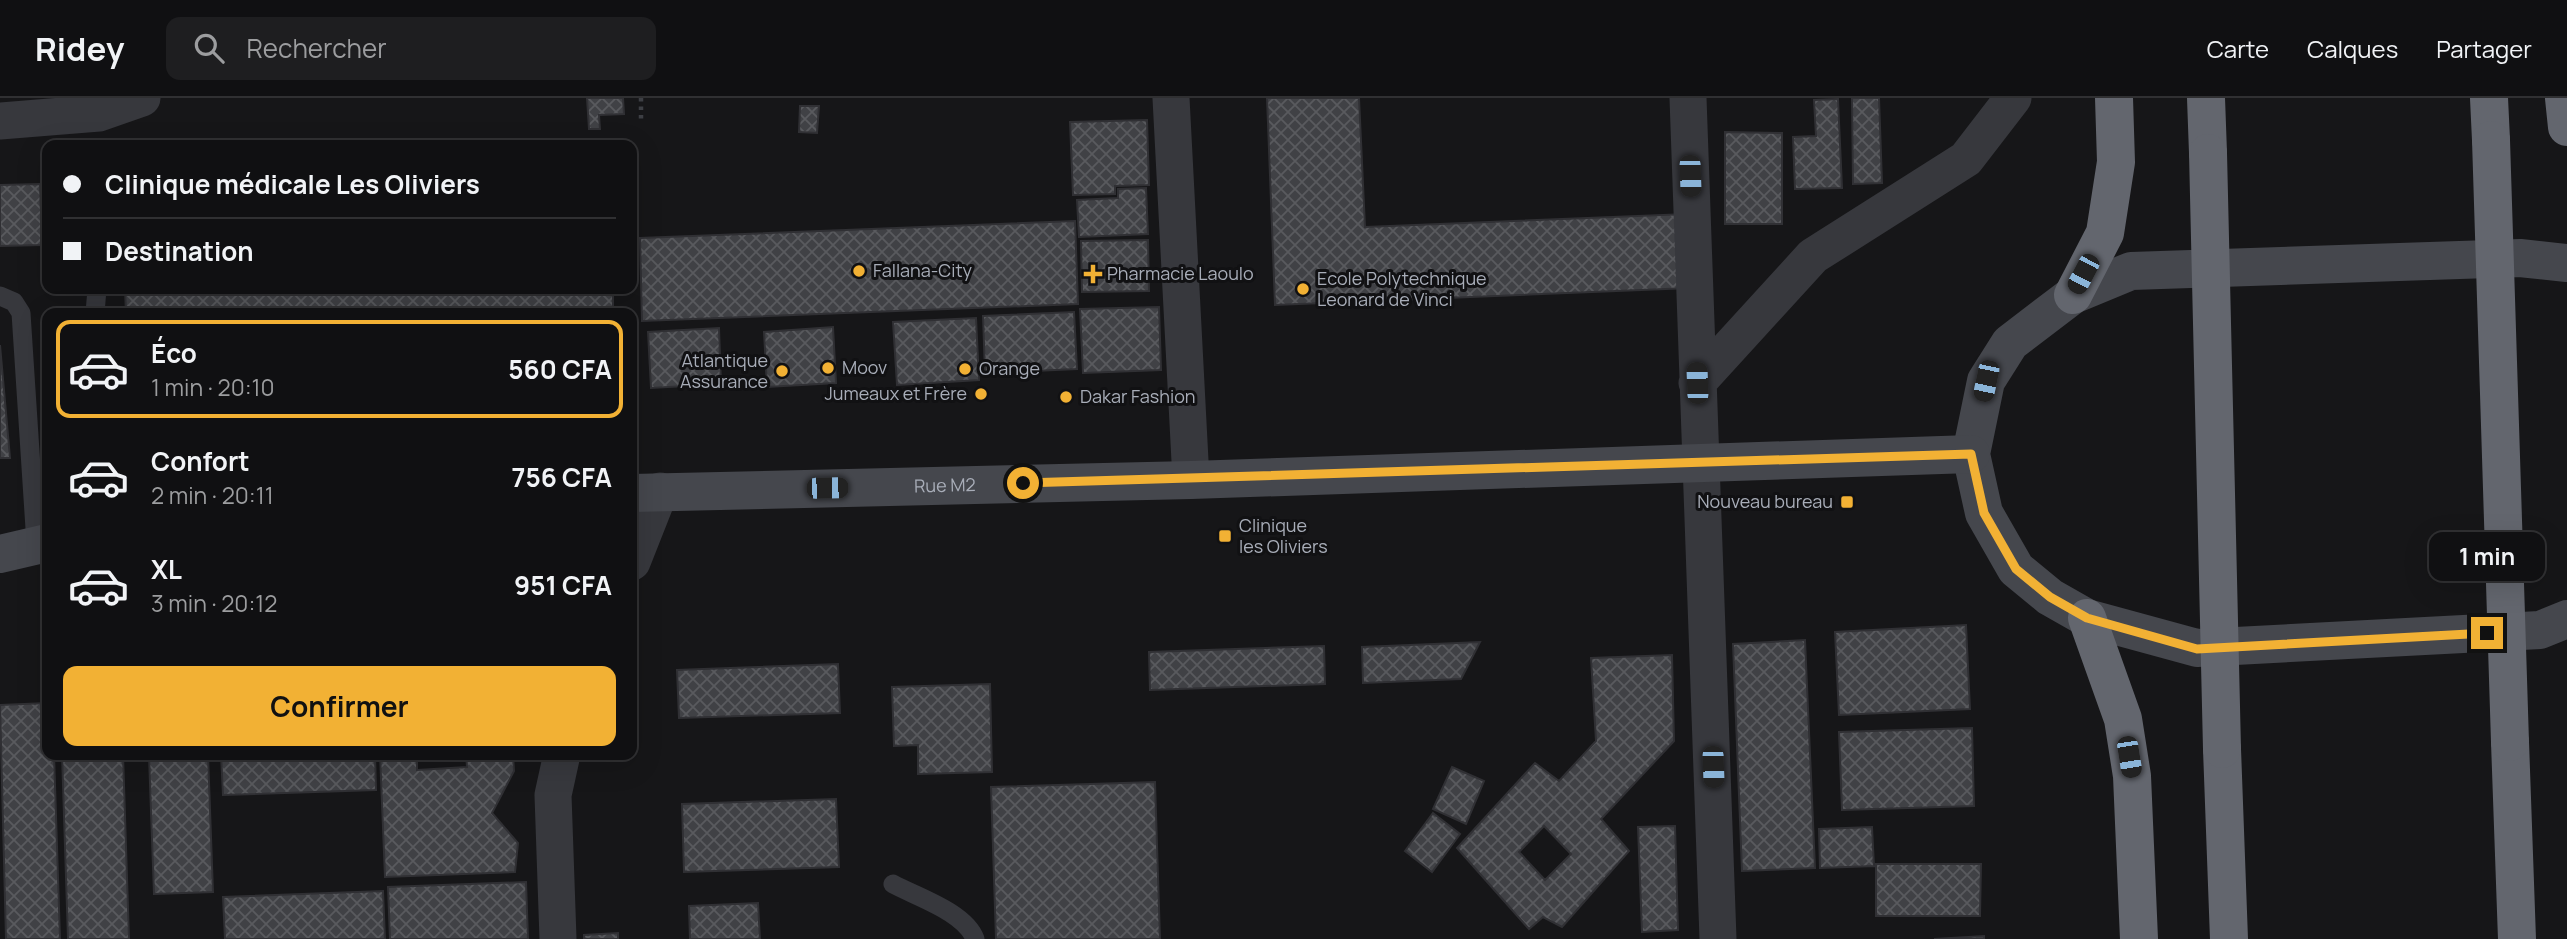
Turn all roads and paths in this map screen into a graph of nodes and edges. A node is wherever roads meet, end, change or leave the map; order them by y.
1 (142, 98) edge
2 (641, 98) edge
3 (1171, 98) edge
4 (1688, 98) edge
5 (2013, 98) edge
6 (2114, 98) edge
7 (2206, 98) edge
8 (2489, 98) edge
9 (2564, 98) edge
10 (641, 120) dead end
11 (0, 121) edge
12 (2567, 127) edge
13 (2567, 263) edge
14 (2073, 295) junction
15 (0, 296) edge
16 (1697, 383) junction
17 (1971, 454) junction
18 (1700, 463) junction
19 (1191, 480) junction
20 (646, 492) edge
21 (637, 537) edge
22 (28, 547) edge
23 (2087, 618) junction
24 (2567, 619) edge
25 (561, 760) edge
26 (893, 884) dead end
27 (558, 939) edge
28 (975, 939) edge
29 (1718, 939) edge
30 (2139, 939) edge
31 (2230, 939) edge
32 (2517, 939) edge

1 - 11 street
2 - 10 path
3 - 19 street
4 - 16 street
5 - 16 street
6 - 14 highway
7 - 31 highway, bridge
8 - 32 highway, bridge
9 - 12 highway
13 - 14 main road
14 - 17 main road
15 - 22 lane
16 - 18 street
17 - 18 main road, Rue M2
17 - 23 main road
18 - 19 main road, Rue M2
18 - 29 street
19 - 20 main road, Rue M2
20 - 21 street
23 - 24 main road
23 - 30 highway
25 - 27 street
26 - 28 lane

